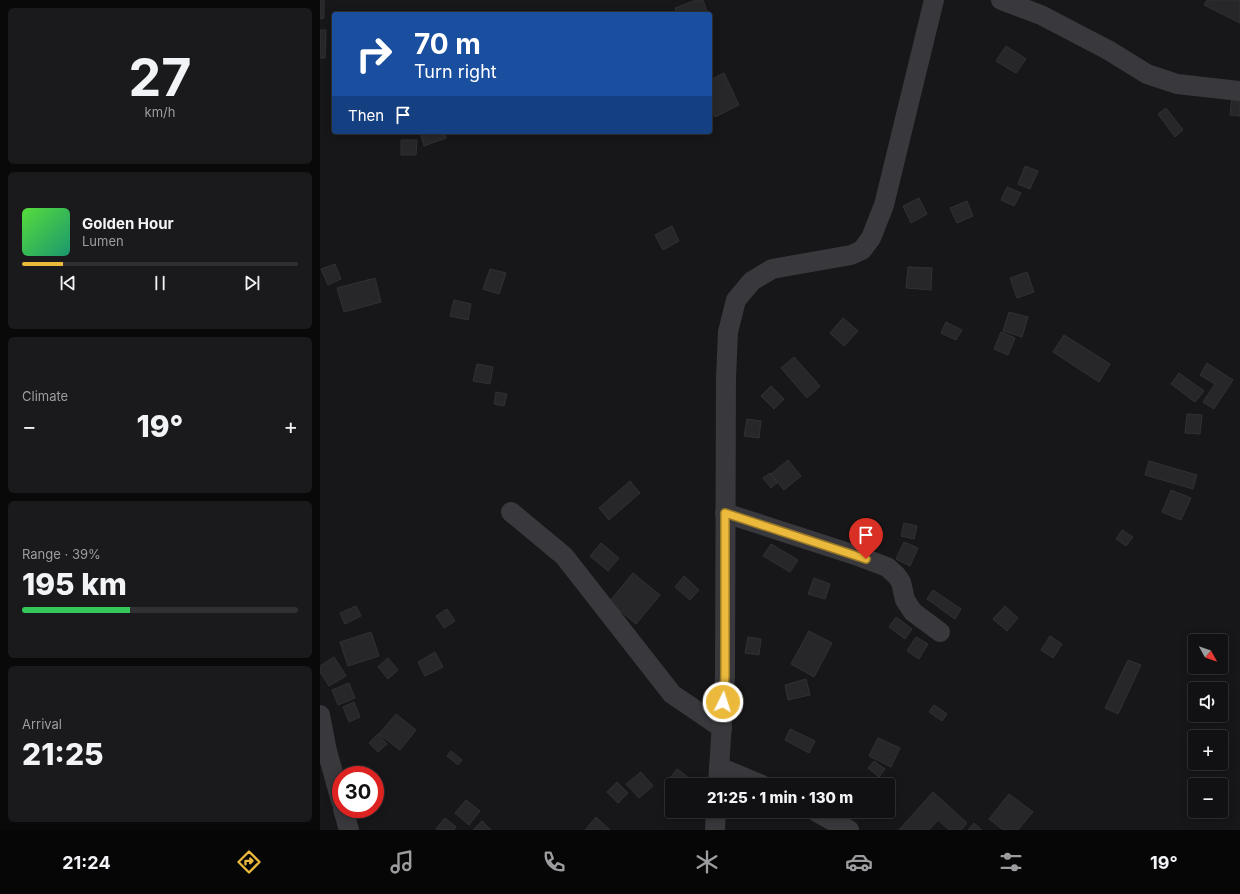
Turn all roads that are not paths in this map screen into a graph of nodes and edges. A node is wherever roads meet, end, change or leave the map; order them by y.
1 (934, 0) edge
2 (1001, 0) edge
3 (1240, 90) edge
4 (511, 512) dead end
5 (725, 513) junction
6 (940, 632) dead end
7 (320, 714) edge
8 (722, 728) junction
9 (332, 766) edge
10 (719, 776) edge
11 (346, 818) edge
12 (716, 818) edge
13 (828, 818) edge
14 (349, 830) edge
15 (715, 830) edge
16 (849, 830) edge

1 - 5 street
2 - 3 street
4 - 8 street
5 - 6 street
5 - 8 street
7 - 9 street
8 - 10 street
11 - 14 street
12 - 15 street
13 - 16 street

